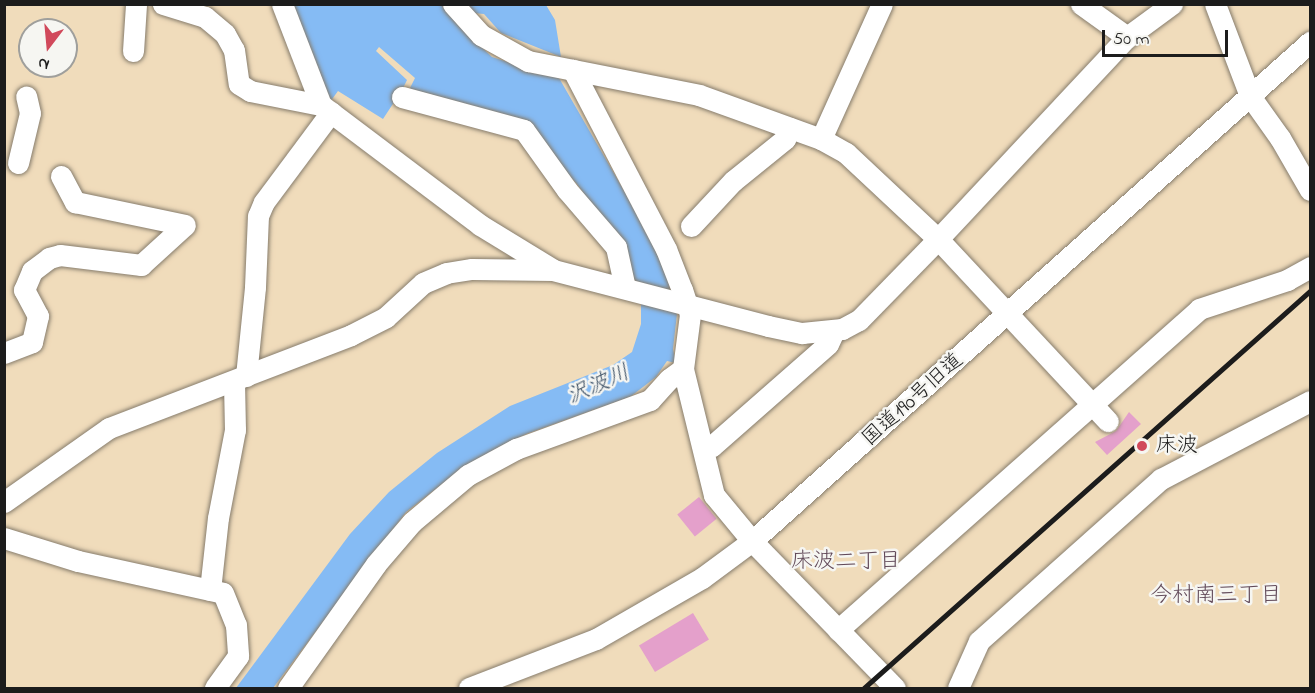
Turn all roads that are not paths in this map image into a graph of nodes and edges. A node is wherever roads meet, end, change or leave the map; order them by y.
1 (136, 4) edge
2 (163, 4) edge
3 (282, 4) edge
4 (882, 4) edge
5 (1081, 4) edge
6 (1172, 4) edge
7 (1215, 4) edge
8 (460, 13) edge
9 (1127, 37) junction
10 (1311, 42) edge
11 (133, 51) dead end
12 (573, 70) junction
13 (26, 96) dead end
14 (1250, 96) junction
15 (402, 97) dead end
16 (326, 109) junction
17 (790, 128) junction
18 (821, 139) junction
19 (18, 163) dead end
20 (61, 176) dead end
21 (1311, 190) edge
22 (691, 226) dead end
23 (938, 239) junction
24 (1311, 267) edge
25 (553, 270) junction
26 (628, 289) junction
27 (684, 304) junction
28 (1009, 313) junction
29 (834, 331) junction
30 (4, 353) edge
31 (677, 373) junction
32 (240, 379) junction
33 (1311, 401) edge
34 (1093, 404) junction
35 (1108, 421) dead end
36 (704, 447) junction
37 (4, 502) edge
38 (4, 538) edge
39 (752, 541) junction
40 (210, 590) junction
41 (838, 630) junction
42 (215, 688) edge
43 (288, 688) edge
44 (469, 688) edge
45 (895, 688) edge
46 (958, 688) edge

1 - 11 street
2 - 16 street
3 - 16 street
4 - 18 street
5 - 9 street
6 - 9 street
7 - 14 street
8 - 12 street
9 - 23 street
10 - 14 street, 国道190号旧道
12 - 17 street
12 - 27 street
13 - 19 street
14 - 21 street
14 - 28 street, 国道190号旧道
15 - 26 street
16 - 25 street
16 - 32 street
17 - 18 street
17 - 22 street
18 - 23 street
20 - 30 street
23 - 28 street
23 - 29 street
24 - 34 street
25 - 26 street
25 - 32 street
26 - 27 street
27 - 29 street
27 - 31 street
28 - 34 street
28 - 39 street, 国道190号旧道
29 - 36 street
31 - 36 street
31 - 43 street
32 - 37 street
32 - 40 street
33 - 46 street
34 - 35 street
34 - 41 street
36 - 39 street
38 - 40 street
39 - 41 street
39 - 44 street, 国道190号旧道
40 - 42 street
41 - 45 street

